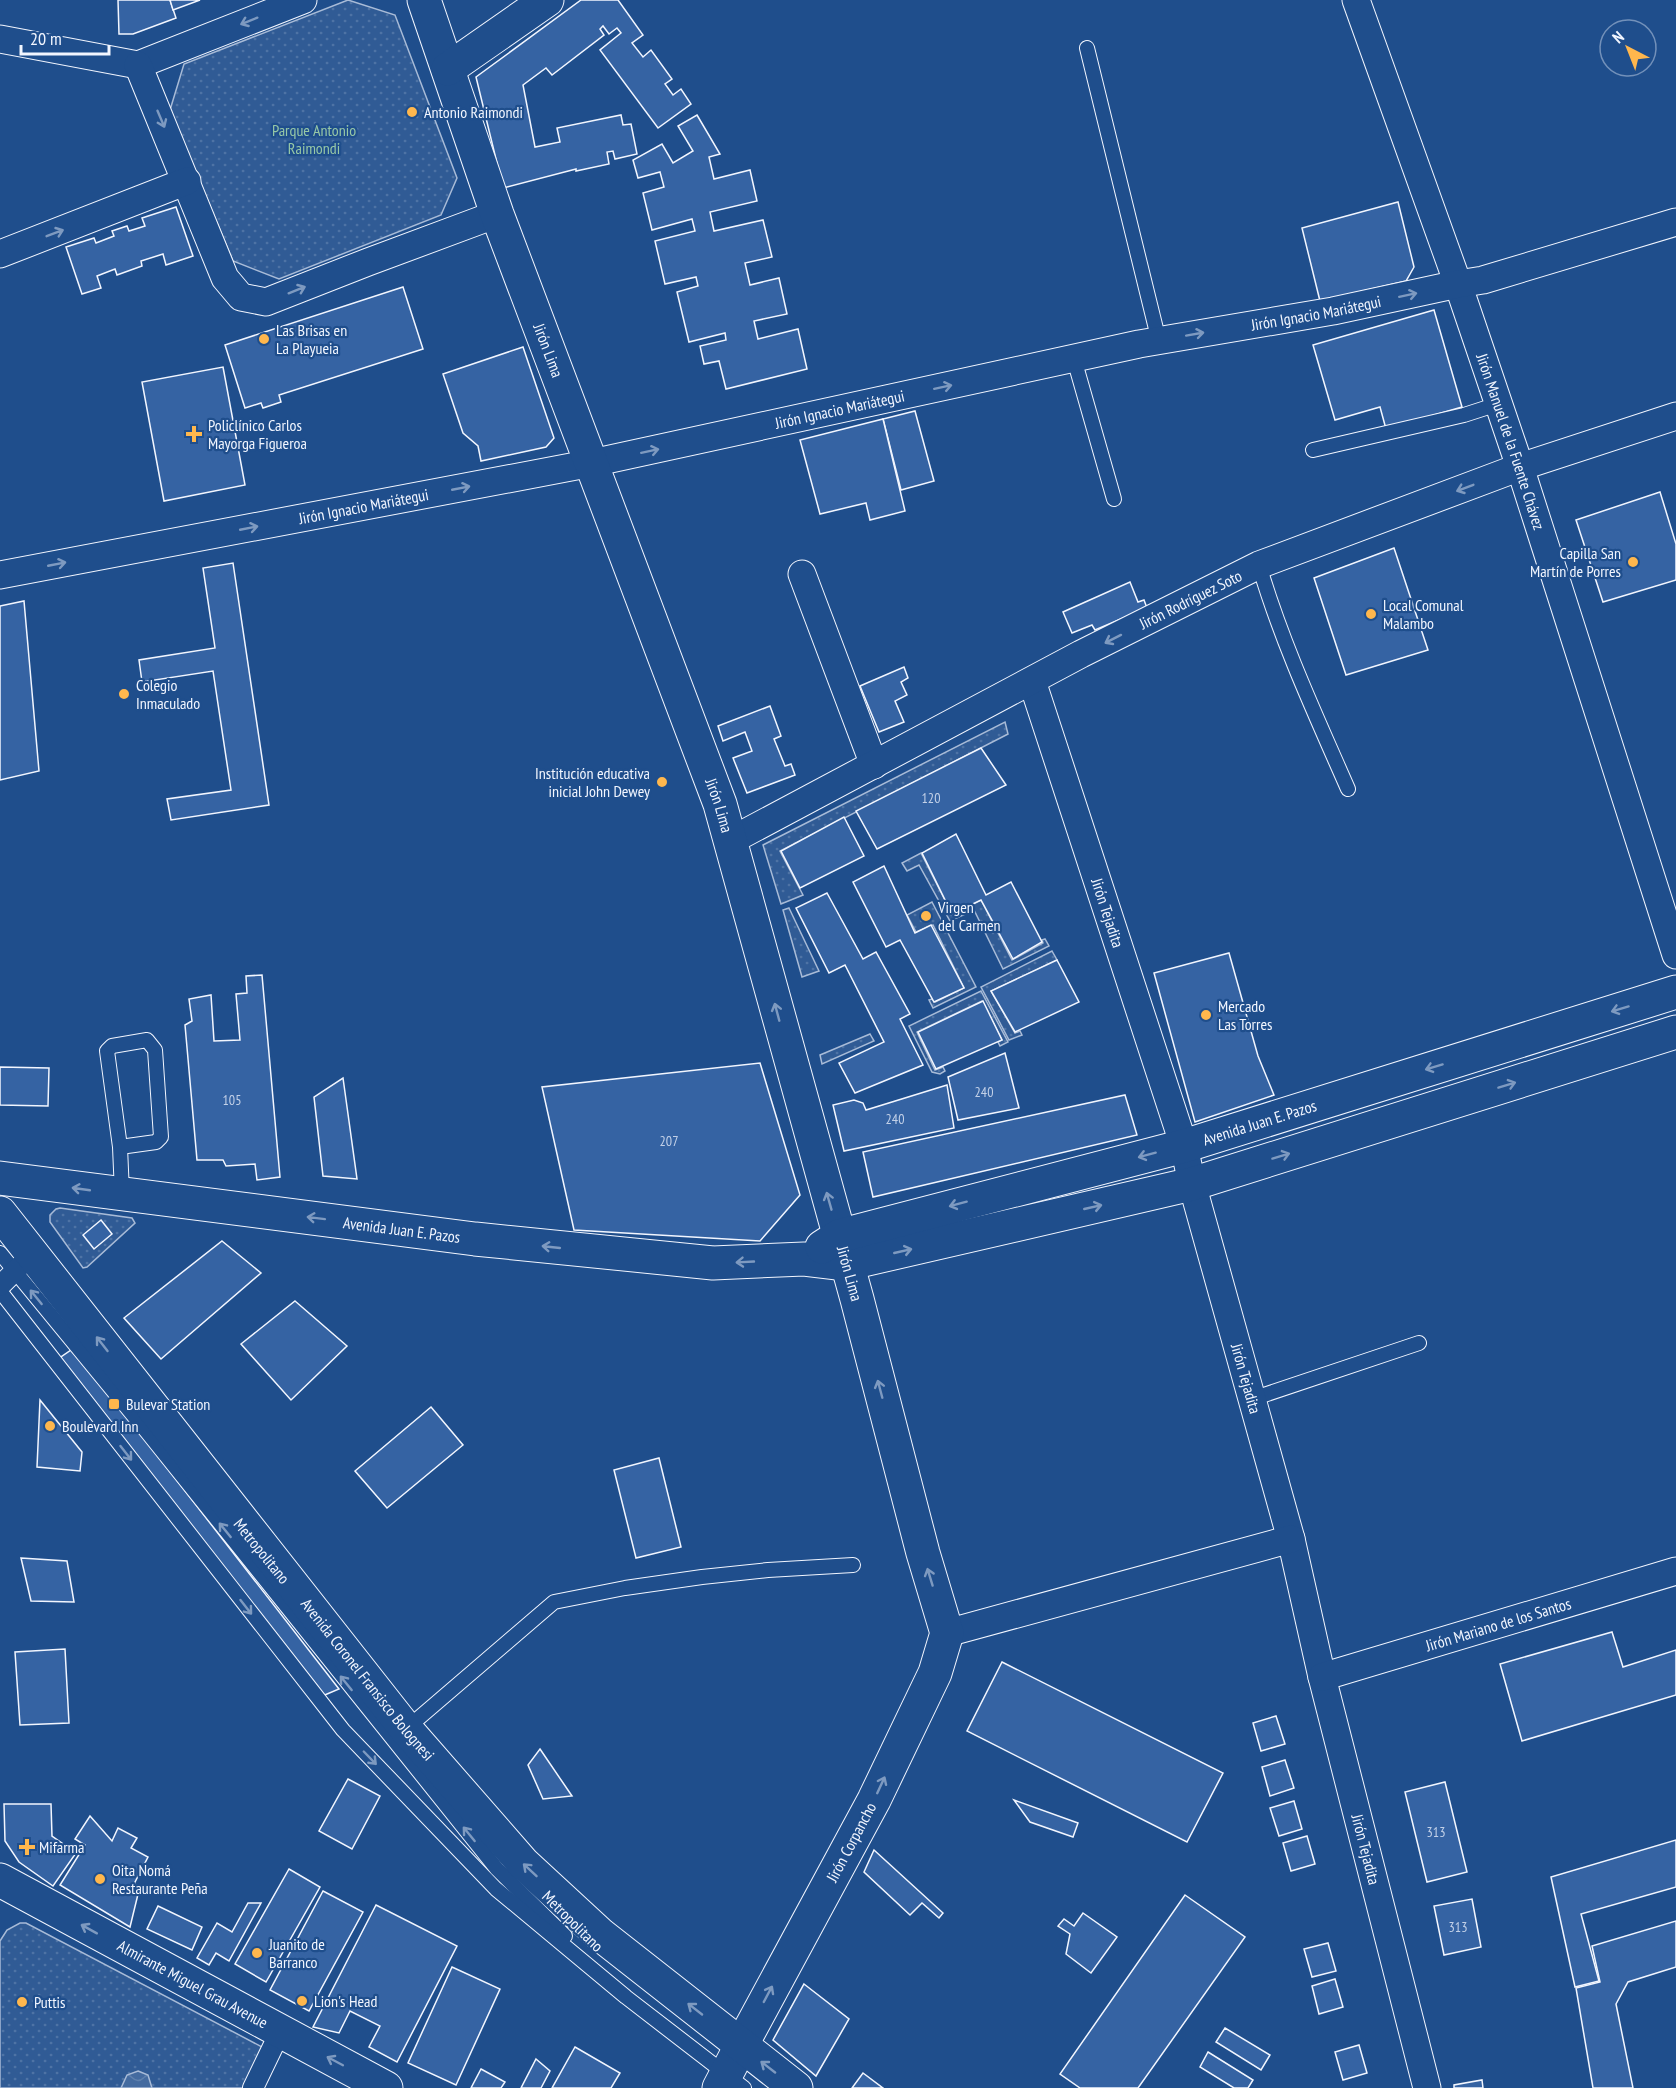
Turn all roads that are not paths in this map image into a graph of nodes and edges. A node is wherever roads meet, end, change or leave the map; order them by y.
1 (303, 0) edge
2 (424, 0) edge
3 (547, 0) edge
4 (1356, 0) edge
5 (0, 39) edge
6 (1087, 48) dead end
7 (138, 65) junction
8 (448, 69) junction
9 (187, 181) junction
10 (497, 214) junction
11 (1676, 222) edge
12 (0, 254) edge
13 (1458, 284) junction
14 (1159, 340) junction
15 (1074, 358) junction
16 (1498, 404) junction
17 (1676, 416) edge
18 (1313, 450) dead end
19 (592, 463) junction
20 (1520, 467) junction
21 (1114, 500) dead end
22 (1259, 566) junction
23 (802, 574) dead end
24 (0, 575) edge
25 (1032, 681) junction
26 (874, 765) junction
27 (1348, 789) dead end
28 (730, 841) junction
29 (1676, 955) edge
30 (1676, 992) edge
31 (1676, 1032) edge
32 (1184, 1146) junction
33 (120, 1147) junction
34 (0, 1178) edge
35 (1192, 1184) junction
36 (122, 1195) junction
37 (0, 1213) edge
38 (842, 1250) junction
39 (0, 1252) edge
40 (23, 1262) junction
41 (0, 1286) edge
42 (0, 1291) edge
43 (1419, 1343) dead end
44 (1252, 1399) junction
45 (1292, 1539) junction
46 (853, 1564) dead end
47 (1676, 1571) edge
48 (947, 1633) junction
49 (1322, 1677) junction
50 (406, 1729) junction
51 (0, 1880) edge
52 (626, 1997) junction
53 (280, 2032) junction
54 (741, 2046) junction
55 (730, 2084) edge
56 (253, 2088) edge
57 (386, 2088) edge
58 (796, 2088) edge
59 (1427, 2088) edge

1 -> 7 street
2 - 8 street, Jirón Lima
3 - 8 street
4 - 13 street, Jirón Manuel de la Fuente Chávez
5 - 7 street
6 - 14 lane
7 -> 9 street
8 - 10 street, Jirón Lima
9 -> 10 street
12 -> 9 street
10 - 19 street, Jirón Lima
11 - 13 street, Jirón Ignacio Mariátegui
14 -> 13 street, Jirón Ignacio Mariátegui
13 - 16 street, Jirón Manuel de la Fuente Chávez
14 - 15 street, Jirón Ignacio Mariátegui
19 -> 15 street, Jirón Ignacio Mariátegui
15 - 21 lane
16 - 18 lane
16 - 20 street, Jirón Manuel de la Fuente Chávez
17 - 20 street, Jirón Rodríguez Soto
24 -> 19 street, Jirón Ignacio Mariátegui
19 - 28 street, Jirón Lima
20 -> 22 street, Jirón Rodríguez Soto
20 - 29 street, Jirón Manuel de la Fuente Chávez
22 -> 25 street, Jirón Rodríguez Soto
22 - 27 lane
23 - 26 street
25 - 26 street, Jirón Rodríguez Soto
25 - 32 street, Jirón Tejadita
26 - 28 street, Jirón Rodríguez Soto
38 -> 28 street, Jirón Lima
30 -> 32 street, Avenida Juan E. Pazos
35 -> 31 street
32 - 35 street, Jirón Tejadita
32 -> 38 street, Avenida Juan E. Pazos
33 - 33 lane
33 - 36 lane
36 -> 34 street, Avenida Juan E. Pazos
38 -> 35 street
35 - 44 street, Jirón Tejadita
38 -> 36 street, Avenida Juan E. Pazos
37 - 40 street, Avenida Coronel Fransisco Bolognesi
48 -> 38 street, Jirón Lima
39 - 40 lane, Metropolitano
40 - 41 street
50 -> 40 street, Avenida Coronel Fransisco Bolognesi
52 -> 40 lane, Metropolitano
42 -> 52 lane, Metropolitano
43 - 44 lane
44 - 45 street, Jirón Tejadita
45 - 48 street
45 - 49 street, Jirón Tejadita
46 - 50 lane
47 - 49 street, Jirón Mariano de los Santos
54 -> 48 street, Jirón Corpancho
49 - 59 street, Jirón Tejadita
54 -> 50 street, Avenida Coronel Fransisco Bolognesi
53 -> 51 street, Almirante Miguel Grau Avenue
52 - 55 lane, Metropolitano
53 - 56 street
57 -> 53 street, Almirante Miguel Grau Avenue
54 - 55 street, Jirón Corpancho
58 -> 54 street, Avenida Coronel Fransisco Bolognesi

